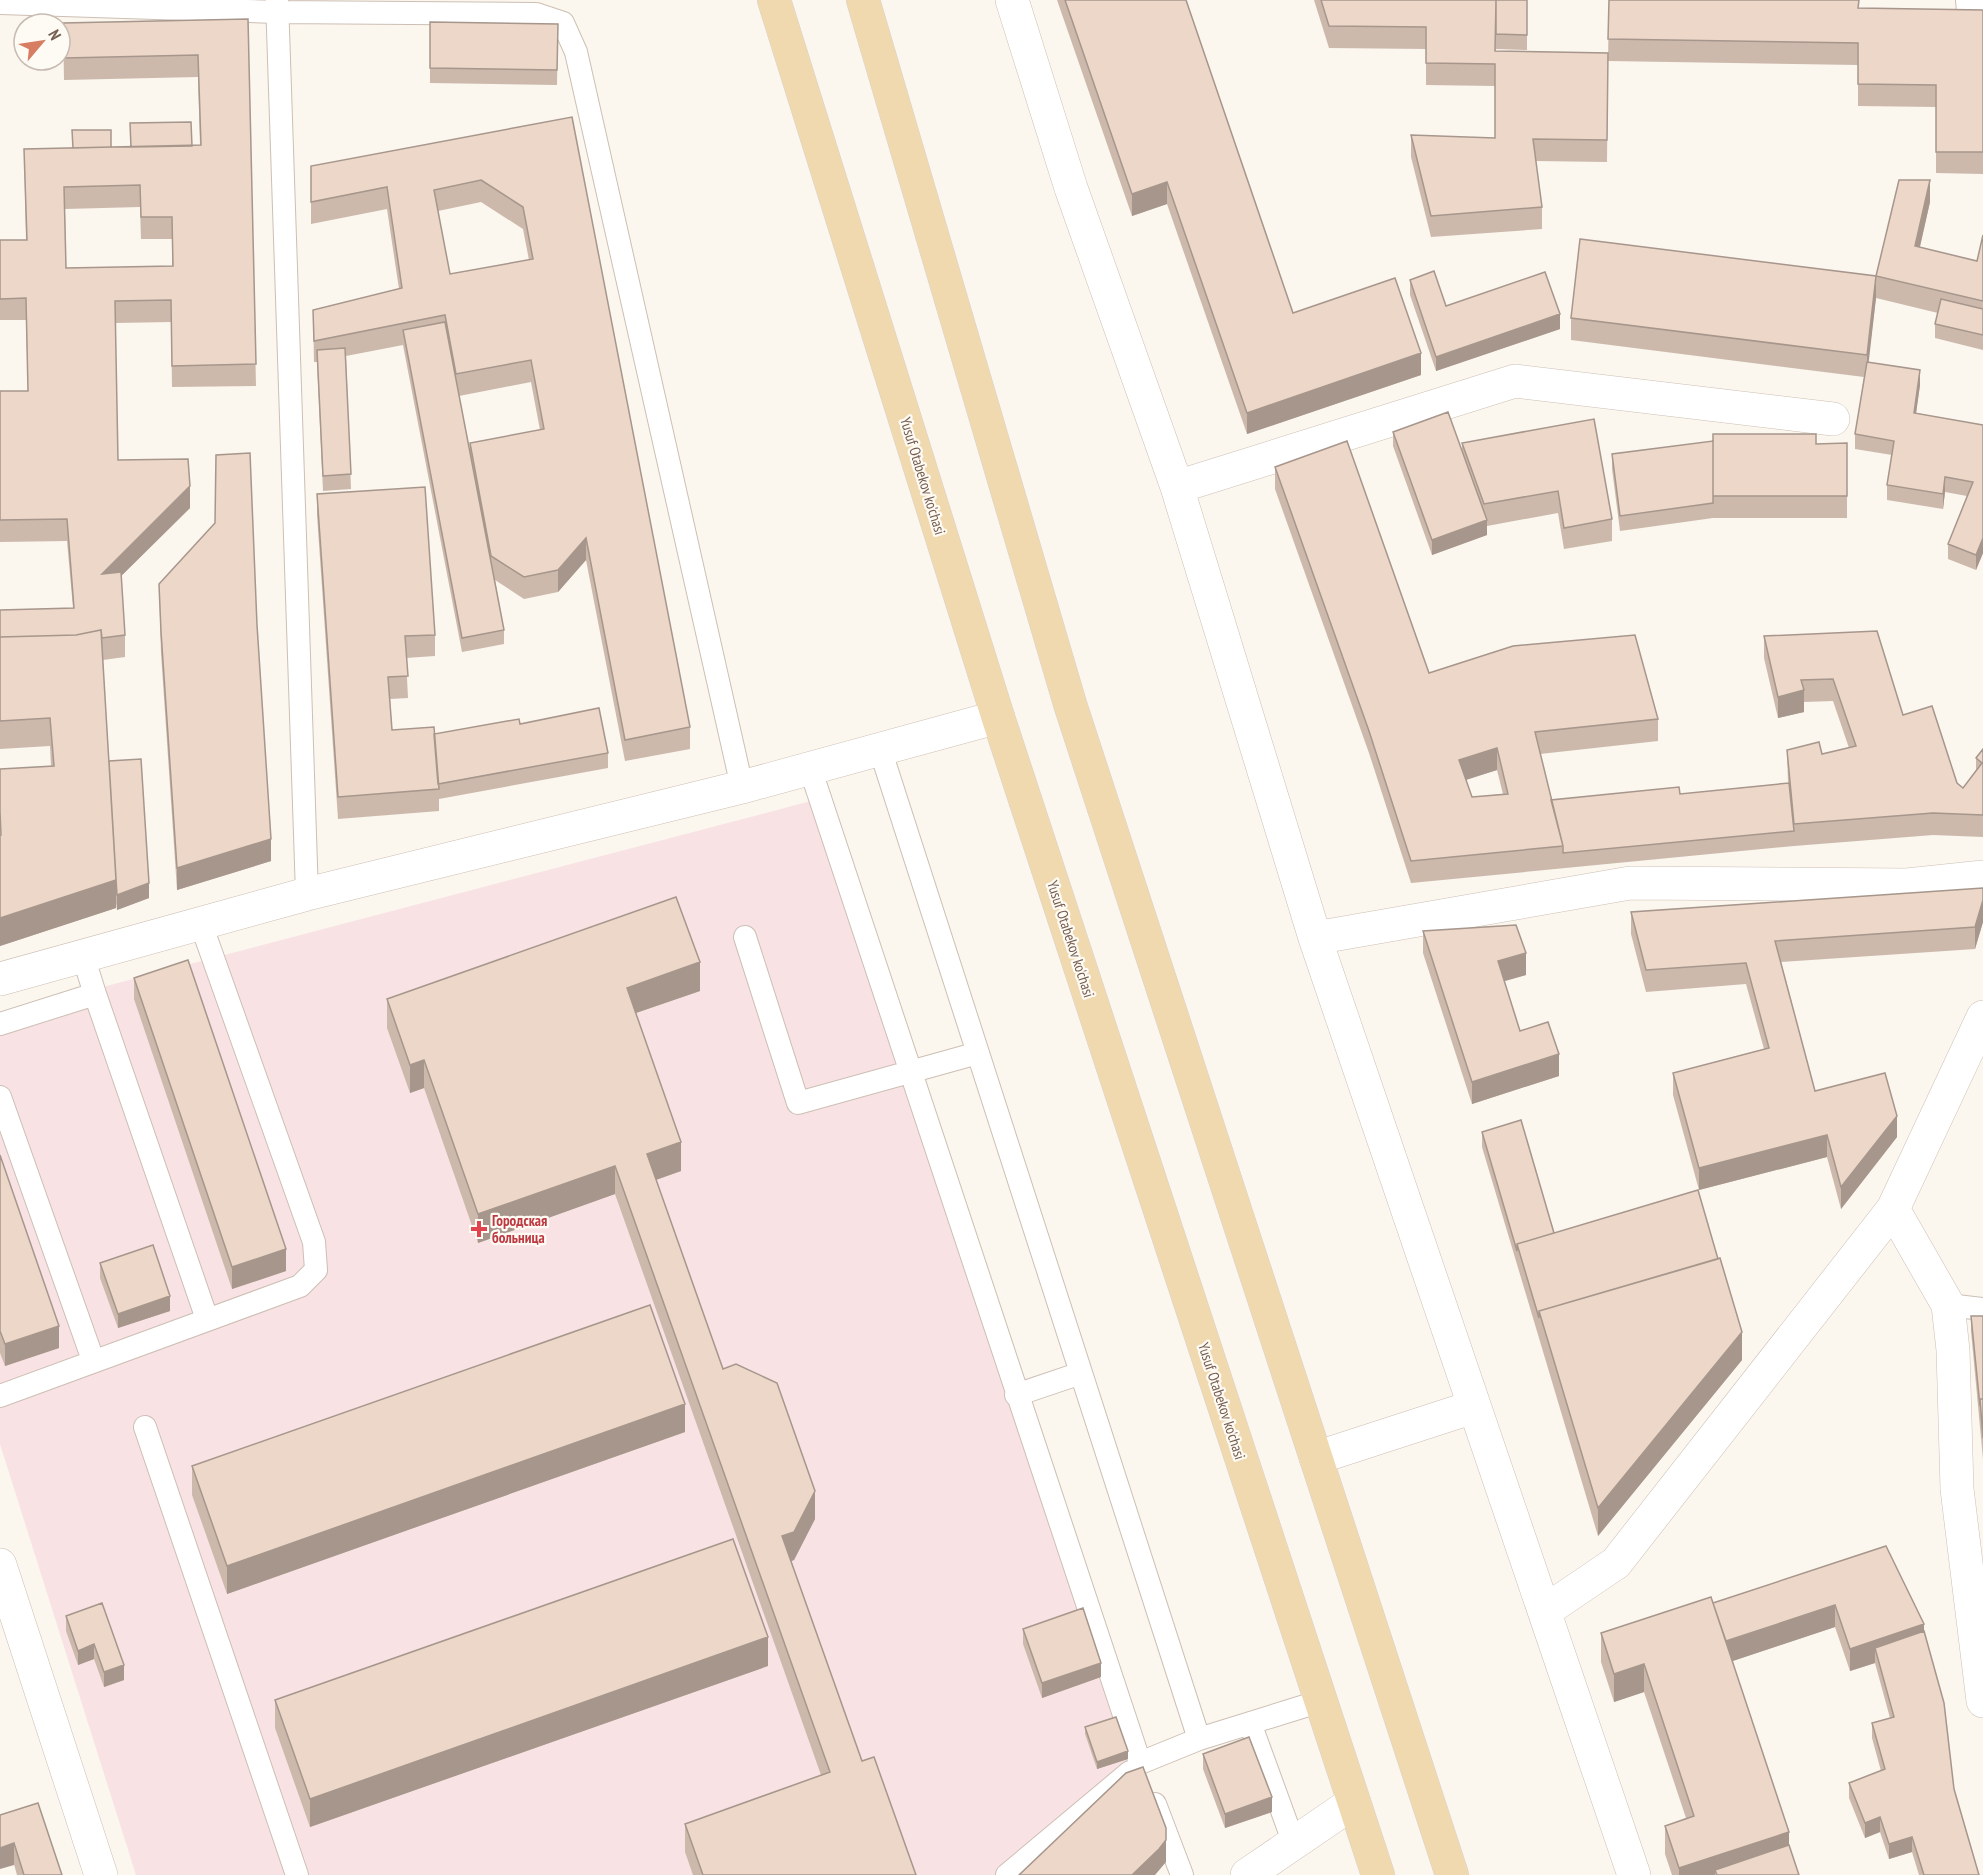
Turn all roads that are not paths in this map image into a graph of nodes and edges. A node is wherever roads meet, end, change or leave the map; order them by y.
1 (774, 0) edge
2 (863, 0) edge
3 (1012, 0) edge
4 (0, 3) edge
5 (277, 6) edge
6 (1973, 8) edge
7 (1945, 11) edge
8 (1833, 419) dead end
9 (1177, 487) junction
10 (998, 717) junction
11 (880, 749) junction
12 (810, 768) junction
13 (742, 787) junction
14 (1983, 877) edge
15 (307, 894) junction
16 (201, 924) junction
17 (746, 937) dead end
18 (1315, 938) junction
19 (83, 956) junction
20 (0, 979) edge
21 (95, 994) junction
22 (1983, 1017) edge
23 (0, 1024) edge
24 (978, 1053) junction
25 (910, 1071) junction
26 (0, 1097) edge
27 (1893, 1209) junction
28 (1948, 1305) junction
29 (1983, 1310) edge
30 (207, 1319) junction
31 (93, 1360) junction
32 (1082, 1373) junction
33 (1016, 1395) junction
34 (0, 1396) edge
35 (1473, 1407) junction
36 (145, 1427) dead end
37 (1316, 1458) junction
38 (0, 1565) edge
39 (1545, 1611) junction
40 (1321, 1701) junction
41 (1983, 1701) edge
42 (1250, 1723) junction
43 (1199, 1739) junction
44 (1140, 1763) junction
45 (1354, 1802) junction
46 (1293, 1841) junction
47 (101, 1875) edge
48 (297, 1875) edge
49 (1007, 1875) edge
50 (1182, 1875) edge
51 (1247, 1875) edge
52 (1378, 1875) edge
53 (1452, 1875) edge
54 (1634, 1875) edge

1 - 10 main road, Yusuf Otabekov ko'chasi
2 - 37 main road
3 - 9 street
4 - 5 lane
5 - 13 lane
5 - 15 lane
6 - 7 lane
8 - 9 street
9 - 18 street
10 - 11 street
10 - 40 main road, Yusuf Otabekov ko'chasi
11 - 12 street
11 - 24 lane
12 - 13 street
12 - 25 lane
13 - 15 street
14 - 18 street
15 - 16 street
16 - 19 street
16 - 30 lane
17 - 25 lane
18 - 35 street
19 - 20 street
19 - 21 lane
21 - 23 lane
21 - 30 lane
22 - 27 street
24 - 25 lane
24 - 32 lane
25 - 33 lane
26 - 31 lane
27 - 28 street
27 - 39 street
28 - 29 lane
28 - 41 street
30 - 31 lane
31 - 34 lane
32 - 33 lane
32 - 43 lane
33 - 44 lane
35 - 37 street
35 - 39 street
36 - 48 lane
37 - 53 main road
38 - 47 street
39 - 54 street
40 - 42 lane
40 - 45 main road, Yusuf Otabekov ko'chasi
42 - 43 lane
42 - 46 lane
43 - 44 lane
44 - 49 lane
44 - 50 lane
45 - 46 street
45 - 52 main road, Yusuf Otabekov ko'chasi
46 - 51 street

